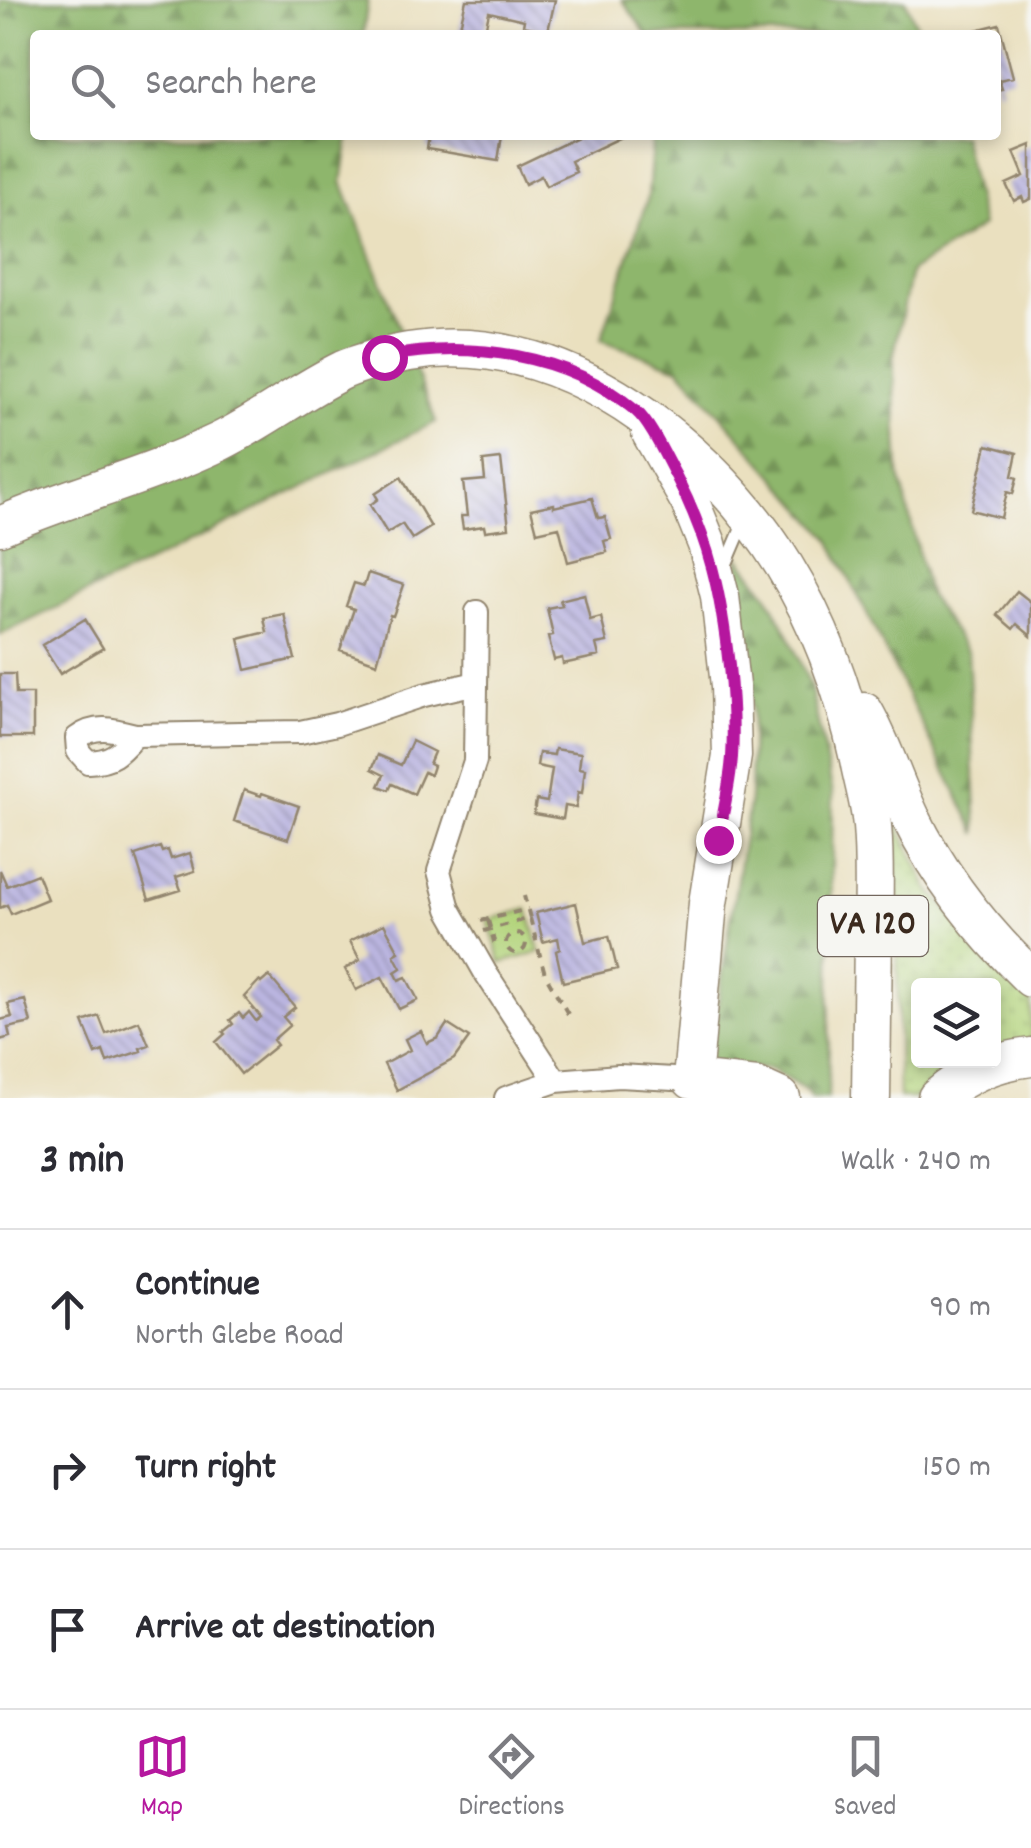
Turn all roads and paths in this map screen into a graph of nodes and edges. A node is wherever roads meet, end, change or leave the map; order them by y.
1 (640, 414) junction
2 (749, 513) junction
3 (0, 526) edge
4 (720, 596) junction
5 (477, 612) dead end
6 (824, 642) junction
7 (476, 684) junction
8 (134, 735) dead end
9 (858, 755) junction
10 (524, 896) dead end
11 (528, 910) junction
12 (507, 915) junction
13 (530, 918) junction
14 (488, 920) junction
15 (481, 922) dead end
16 (509, 923) junction
17 (491, 929) junction
18 (481, 932) dead end
19 (512, 934) junction
20 (536, 939) junction
21 (526, 941) junction
22 (496, 949) dead end
23 (1031, 978) edge
24 (568, 1014) dead end
25 (1031, 1057) edge
26 (692, 1080) junction
27 (556, 1081) junction
28 (506, 1098) edge
29 (781, 1098) edge
30 (849, 1098) edge
31 (871, 1098) edge
32 (936, 1098) edge

1 - 2 main road, VA 120
1 - 3 main road, VA 120
1 - 4 main road
2 - 4 lane
2 - 6 main road, VA 120
4 - 26 main road
5 - 7 street
6 - 9 main road, VA 120
6 - 23 main road
7 - 8 street
7 - 27 street
9 - 30 main road, VA 120
9 - 31 main road, VA 120
10 - 11 path
11 - 12 path
11 - 13 path
12 - 14 path
12 - 16 path
13 - 16 path
13 - 20 path
14 - 15 path
14 - 17 path
16 - 17 path
16 - 19 path
17 - 18 path
17 - 22 path
19 - 21 path
19 - 21 path
20 - 21 path
20 - 24 path
25 - 32 main road
26 - 27 street
26 - 29 main road
27 - 28 street

